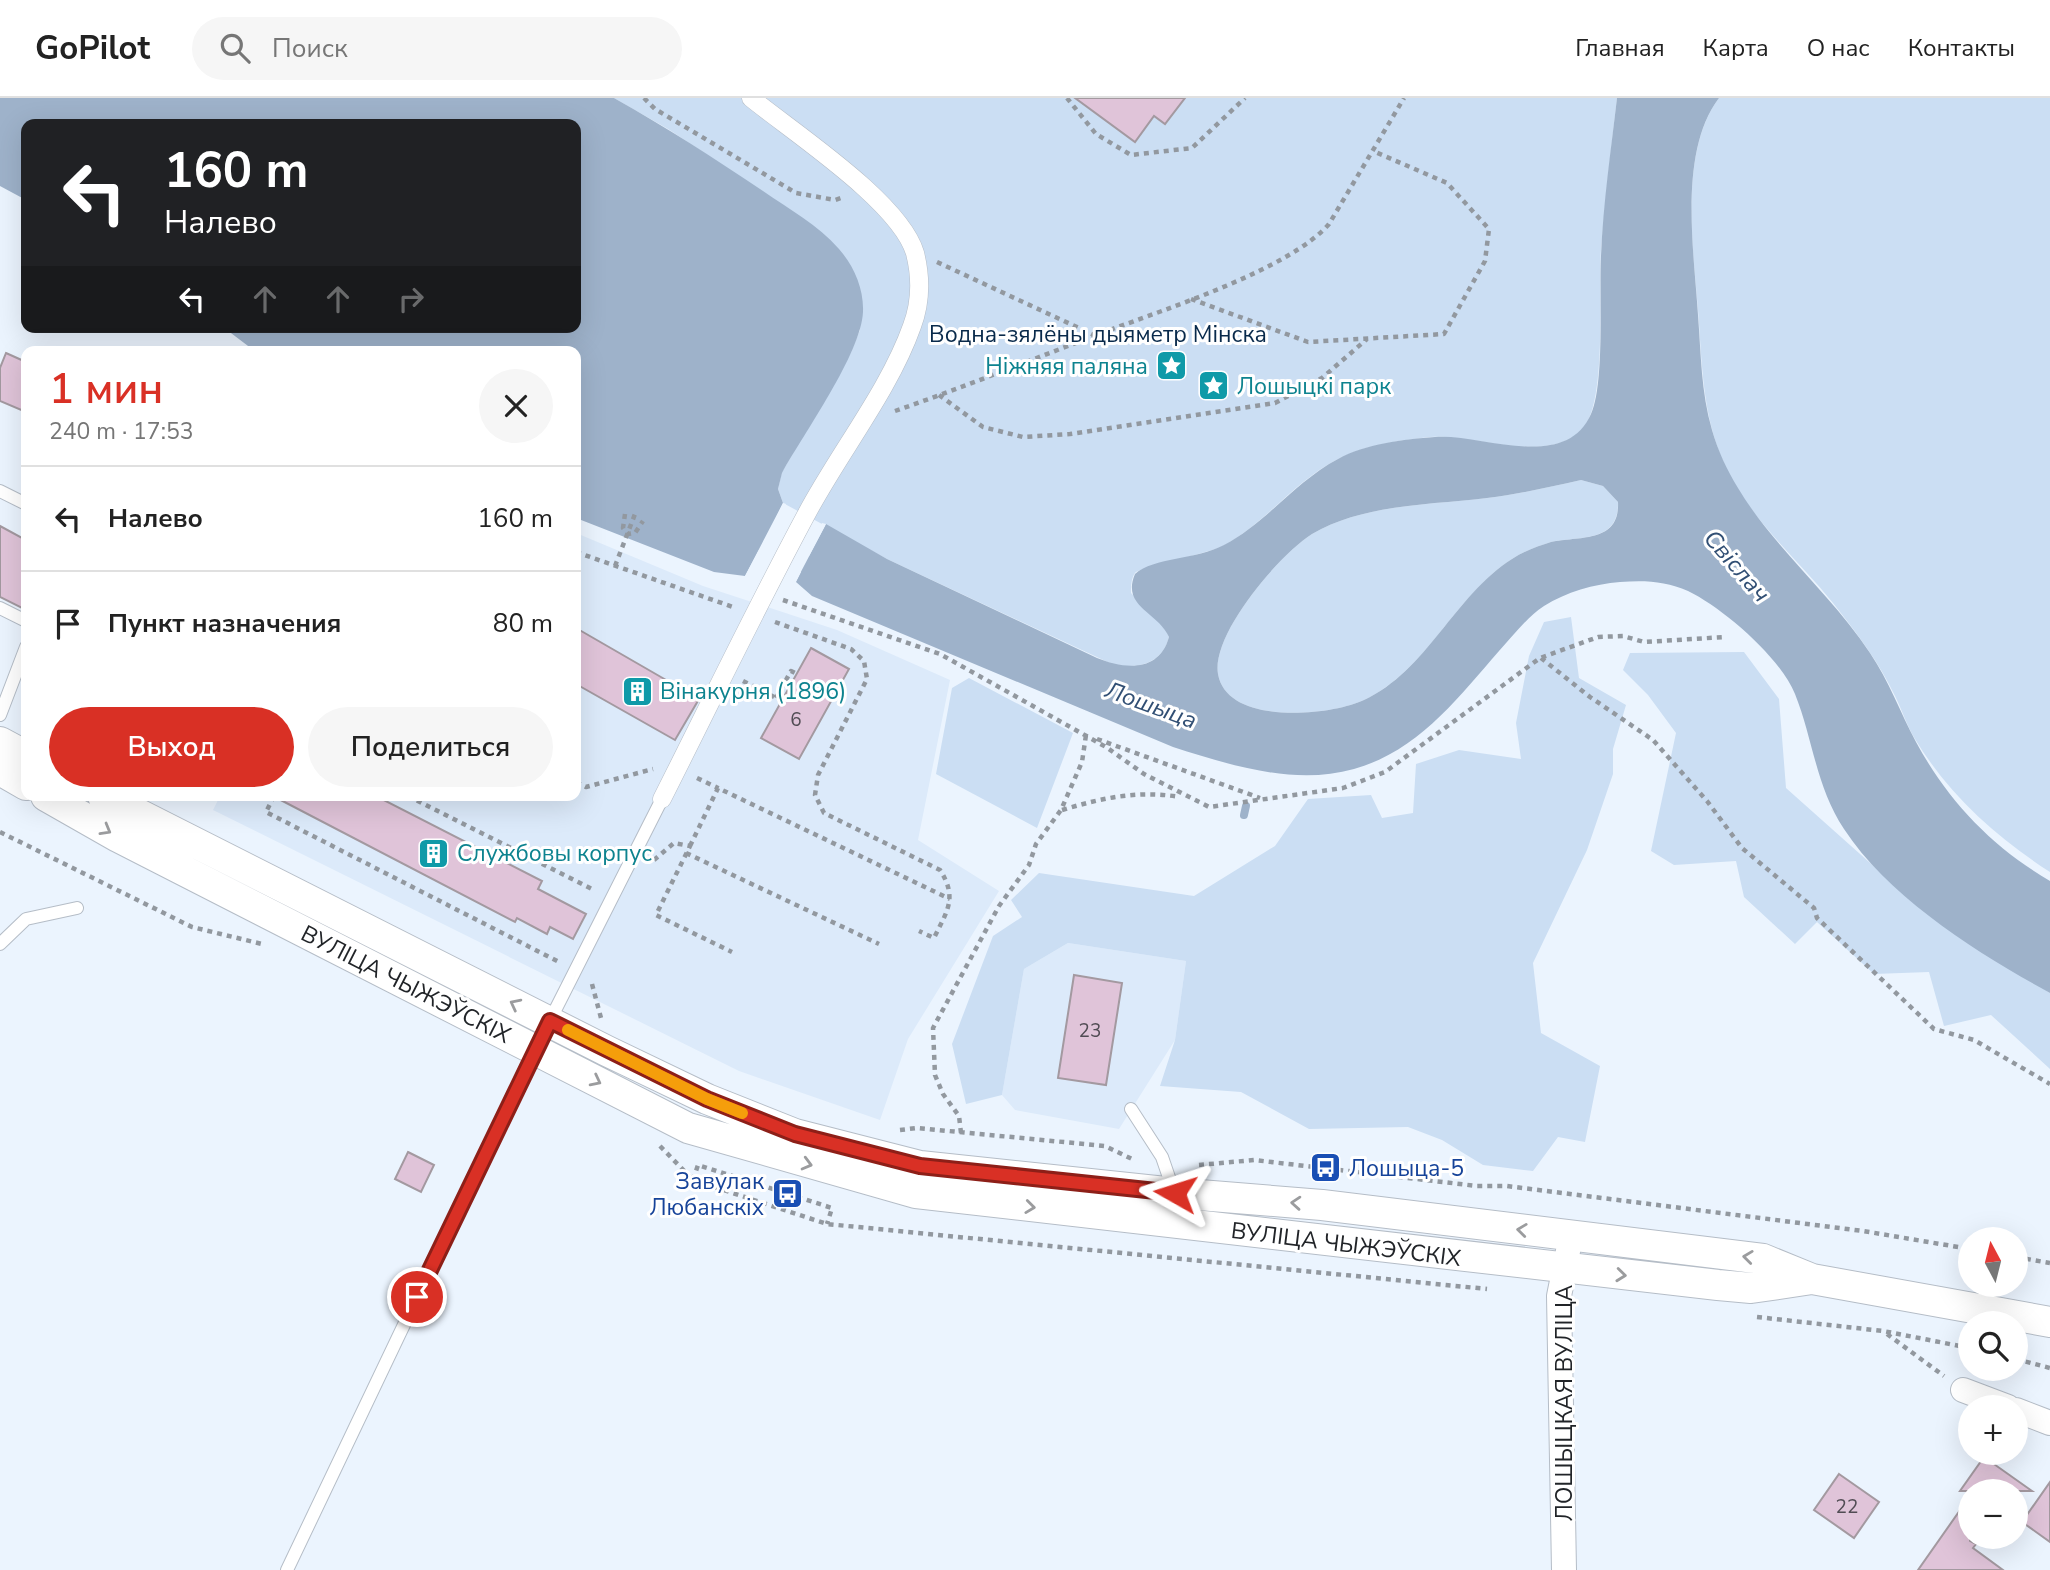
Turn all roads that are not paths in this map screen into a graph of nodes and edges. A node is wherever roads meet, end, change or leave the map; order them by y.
1 (751, 98) edge
2 (0, 491) edge
3 (21, 502) edge
4 (0, 608) edge
5 (21, 618) edge
6 (21, 660) edge
7 (0, 715) edge
8 (0, 742) edge
9 (21, 753) edge
10 (0, 770) edge
11 (21, 782) edge
12 (662, 799) joint
13 (55, 801) edge
14 (113, 801) edge
15 (77, 908) dead end
16 (0, 944) edge
17 (550, 1021) junction
18 (535, 1049) junction
19 (1131, 1109) dead end
20 (1172, 1200) junction
21 (1572, 1236) junction
22 (1564, 1269) junction
23 (1812, 1279) junction
24 (2050, 1322) edge
25 (1963, 1390) road end
26 (1976, 1395) edge
27 (2028, 1415) edge
28 (2050, 1423) edge
29 (287, 1570) edge
30 (1564, 1570) edge

1 - 12 street
2 - 3 lane
4 - 5 lane
6 - 7 lane
8 - 9 street
10 - 11 street
12 - 17 lane
13 -> 18 street, ВУЛІЦА ЧЫЖЭЎСКІХ
17 -> 14 street, ВУЛІЦА ЧЫЖЭЎСКІХ
15 - 16 lane
17 - 18 lane
17 - 20 street, ВУЛІЦА ЧЫЖЭЎСКІХ
18 -> 20 street, ВУЛІЦА ЧЫЖЭЎСКІХ
18 - 29 lane
19 - 20 lane
21 -> 20 street, ВУЛІЦА ЧЫЖЭЎСКІХ
20 - 22 street, ВУЛІЦА ЧЫЖЭЎСКІХ
21 - 22 street, ЛОШЫЦКАЯ ВУЛІЦА
23 -> 21 street, ВУЛІЦА ЧЫЖЭЎСКІХ
22 -> 23 street, ВУЛІЦА ЧЫЖЭЎСКІХ
22 - 30 street, ЛОШЫЦКАЯ ВУЛІЦА
23 - 24 street, ВУЛІЦА ЧЫЖЭЎСКІХ
25 - 26 street
27 - 28 street

